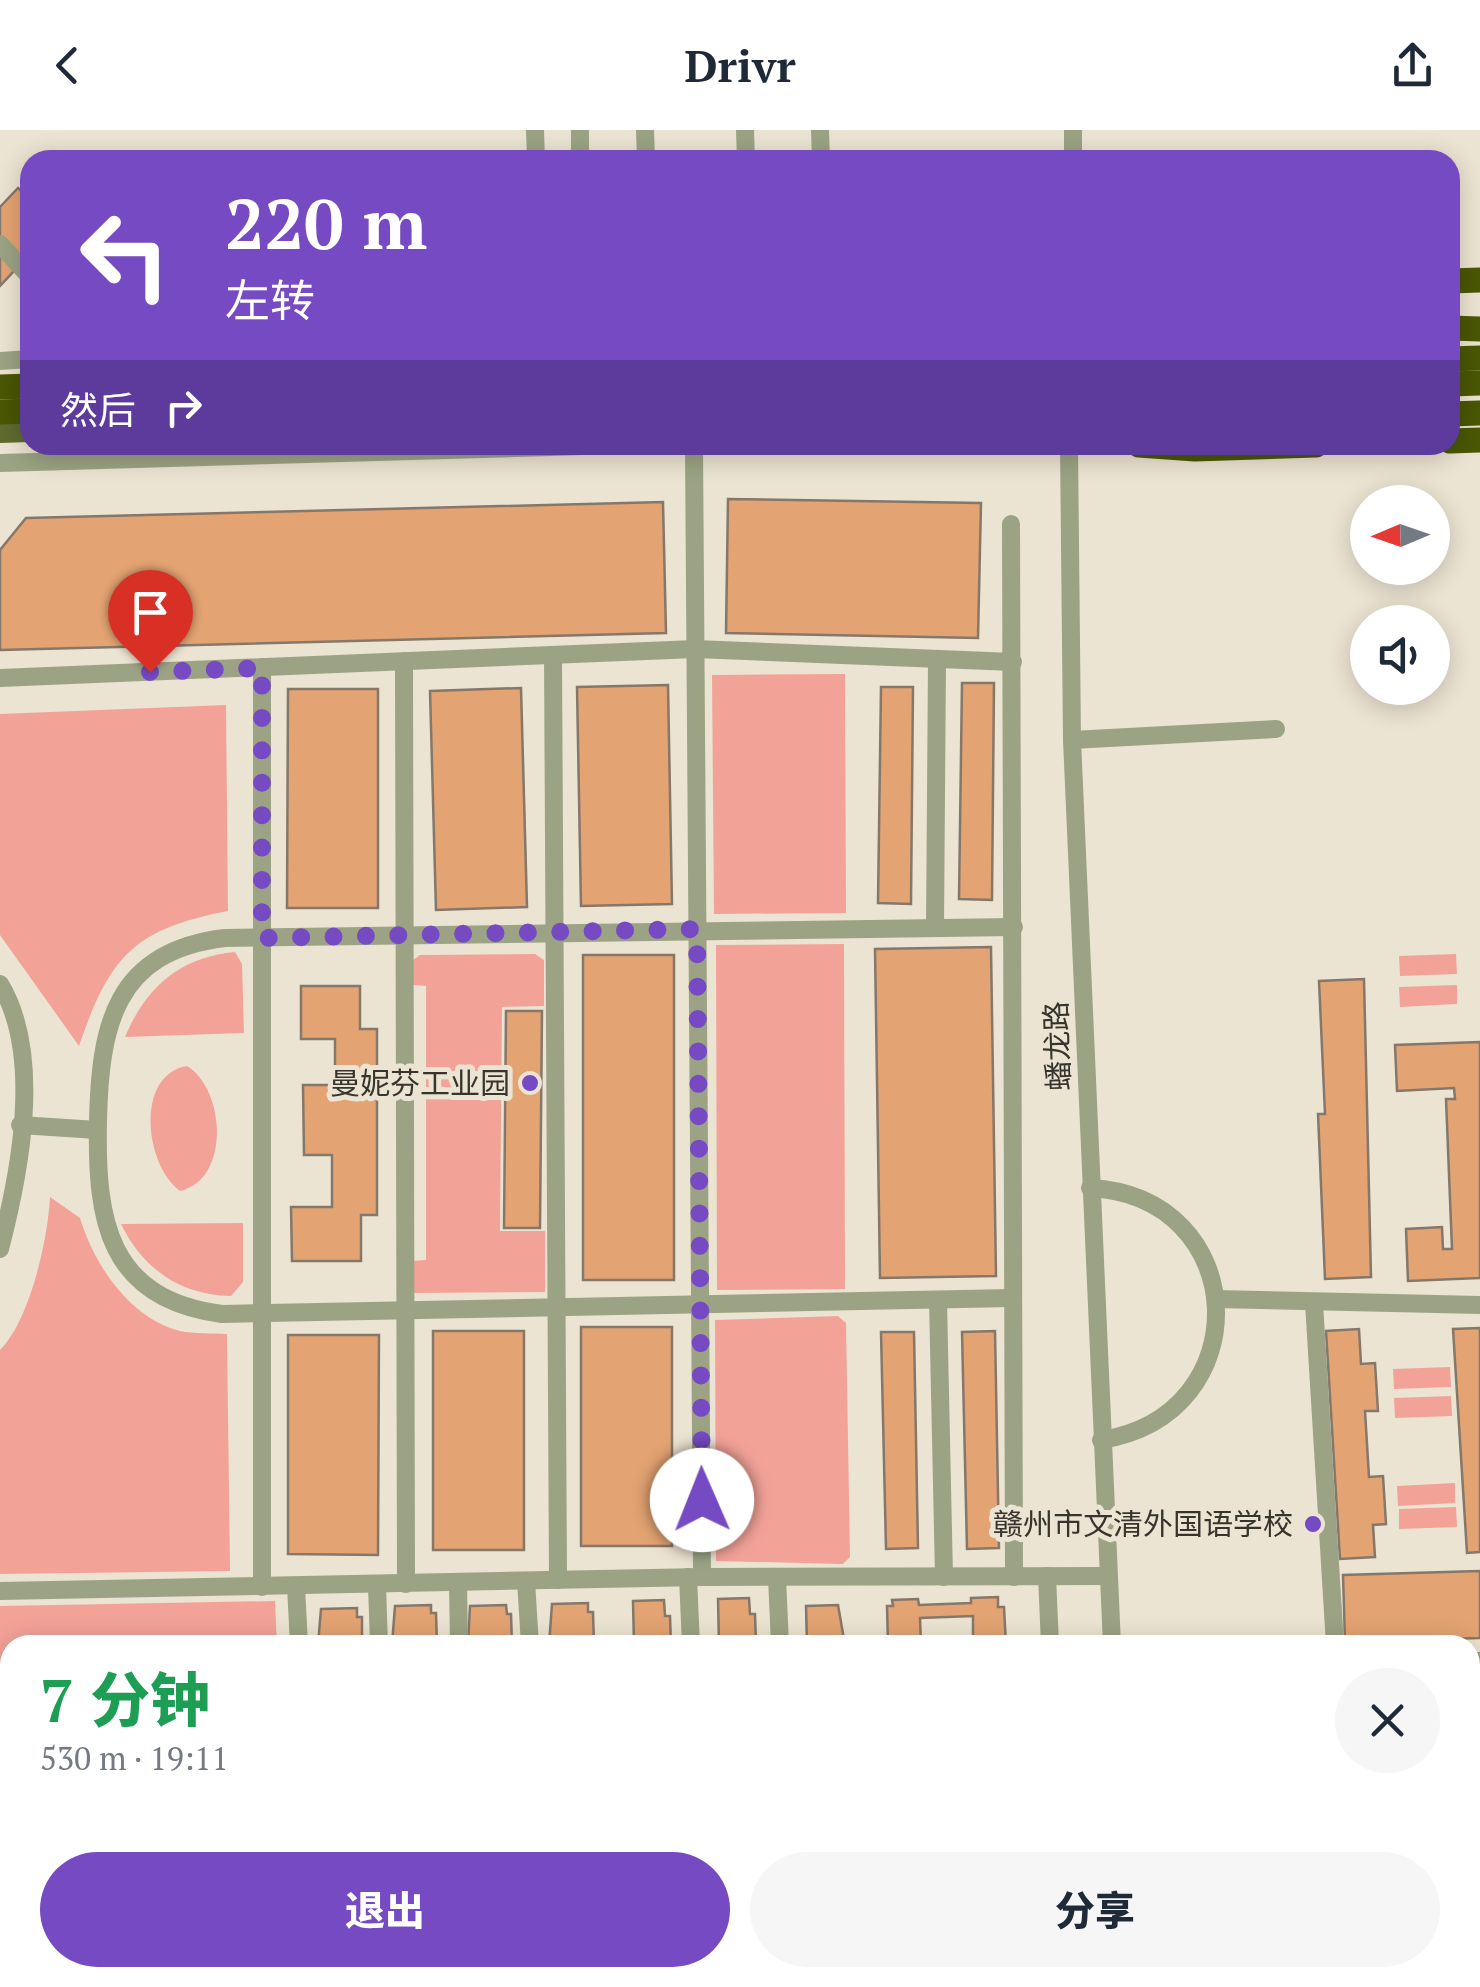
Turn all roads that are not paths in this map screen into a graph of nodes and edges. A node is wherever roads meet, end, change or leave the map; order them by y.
1 (0, 244) edge
2 (20, 266) edge
3 (275, 455) edge
4 (694, 455) edge
5 (1070, 455) edge
6 (0, 463) edge
7 (1012, 524) dead end
8 (695, 649) junction
9 (553, 655) junction
10 (937, 658) junction
11 (404, 662) junction
12 (1013, 662) junction
13 (262, 668) junction
14 (0, 678) edge
15 (1276, 729) dead end
16 (1072, 740) junction
17 (1014, 927) junction
18 (935, 928) junction
19 (697, 929) junction
20 (555, 932) junction
21 (404, 935) junction
22 (262, 938) junction
23 (0, 984) edge
24 (20, 1124) junction
25 (98, 1130) junction
26 (1090, 1188) junction
27 (0, 1249) edge
28 (1012, 1298) junction
29 (1216, 1299) junction
30 (938, 1300) junction
31 (1314, 1303) junction
32 (700, 1305) junction
33 (1480, 1305) edge
34 (557, 1308) junction
35 (405, 1311) junction
36 (262, 1314) junction
37 (1102, 1440) junction
38 (944, 1576) junction
39 (1014, 1576) junction
40 (1047, 1576) junction
41 (1108, 1576) junction
42 (695, 1577) junction
43 (777, 1577) junction
44 (558, 1580) junction
45 (526, 1581) junction
46 (458, 1582) junction
47 (377, 1584) junction
48 (406, 1584) junction
49 (296, 1586) junction
50 (262, 1587) junction
51 (0, 1591) edge
52 (298, 1635) edge
53 (379, 1635) edge
54 (459, 1635) edge
55 (529, 1635) edge
56 (692, 1635) edge
57 (780, 1635) edge
58 (1050, 1635) edge
59 (1111, 1635) edge
60 (1334, 1635) edge

1 - 2 street
3 - 6 street
4 - 8 street
5 - 16 street, 蟠龙路
7 - 12 street
8 - 9 street
8 - 10 street
8 - 19 street
9 - 11 street
9 - 20 street
10 - 12 street
10 - 18 street
11 - 13 street
11 - 21 street
12 - 17 street
13 - 14 street
13 - 22 street
15 - 16 street
16 - 26 street, 蟠龙路
17 - 18 street
17 - 28 street
18 - 19 street
19 - 20 street
19 - 32 street
20 - 21 street
20 - 34 street
21 - 22 street
21 - 35 street
22 - 25 street
22 - 36 street
23 - 24 street
24 - 25 street
24 - 27 street
25 - 36 street
26 - 29 street
26 - 37 street, 蟠龙路
28 - 30 street
28 - 39 street
29 - 31 street
29 - 37 street
30 - 32 street
30 - 38 street
31 - 33 street
31 - 60 street
32 - 34 street
32 - 42 street
34 - 35 street
34 - 44 street
35 - 36 street
35 - 48 street
36 - 50 street
37 - 41 street, 蟠龙路
38 - 39 street
38 - 43 street
39 - 40 street
40 - 41 street
40 - 58 street
41 - 59 street, 蟠龙路
42 - 43 street
42 - 44 street
42 - 56 street
43 - 57 street
44 - 45 street
45 - 46 street
45 - 55 street
46 - 48 street
46 - 54 street
47 - 48 street
47 - 49 street
47 - 53 street
49 - 50 street
49 - 52 street
50 - 51 street

